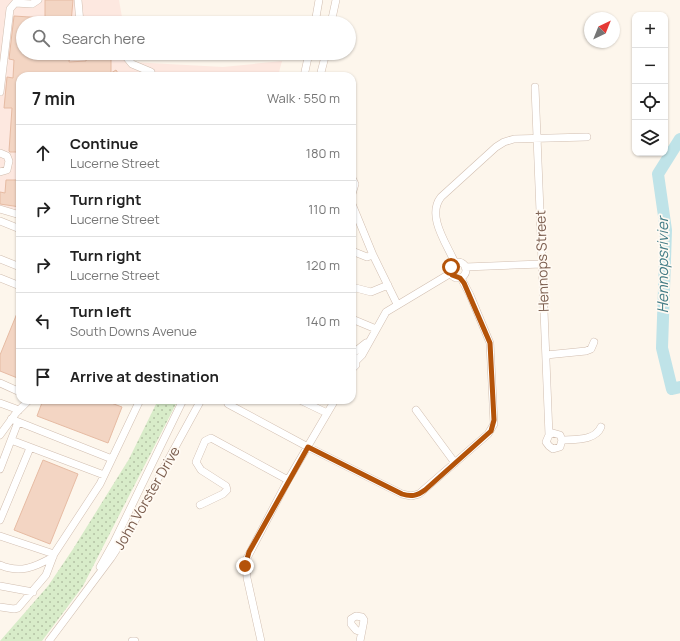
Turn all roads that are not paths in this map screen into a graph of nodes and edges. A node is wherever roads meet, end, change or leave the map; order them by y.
1 (38, 0) edge
2 (78, 0) edge
3 (319, 0) edge
4 (336, 0) edge
5 (79, 16) edge
6 (316, 16) edge
7 (333, 16) edge
8 (129, 60) edge
9 (307, 60) edge
10 (324, 60) edge
11 (151, 72) dead end
12 (305, 72) edge
13 (321, 72) edge
14 (535, 87) dead end
15 (0, 92) edge
16 (587, 137) dead end
17 (537, 139) junction
18 (0, 153) edge
19 (0, 172) edge
20 (0, 209) edge
21 (16, 213) edge
22 (356, 216) edge
23 (0, 221) edge
24 (16, 227) edge
25 (356, 252) edge
26 (373, 255) junction
27 (0, 259) edge
28 (455, 263) junction
29 (542, 264) junction
30 (16, 265) edge
31 (466, 268) junction
32 (451, 273) junction
33 (0, 278) edge
34 (460, 278) junction
35 (16, 284) edge
36 (388, 285) junction
37 (356, 288) edge
38 (397, 304) junction
39 (356, 321) edge
40 (376, 329) junction
41 (594, 342) dead end
42 (356, 354) edge
43 (546, 355) junction
44 (0, 383) edge
45 (16, 390) edge
46 (0, 402) edge
47 (25, 404) edge
48 (138, 404) edge
49 (181, 404) edge
50 (199, 404) edge
51 (228, 404) dead end
52 (308, 404) edge
53 (333, 404) edge
54 (19, 410) junction
55 (416, 410) dead end
56 (327, 413) junction
57 (15, 421) junction
58 (601, 427) dead end
59 (0, 435) edge
60 (549, 435) junction
61 (11, 440) junction
62 (562, 440) junction
63 (308, 447) junction
64 (30, 448) junction
65 (112, 459) junction
66 (455, 462) junction
67 (0, 468) edge
68 (104, 475) junction
69 (288, 480) junction
70 (200, 505) dead end
71 (0, 520) edge
72 (0, 536) edge
73 (54, 556) junction
74 (0, 565) edge
75 (0, 586) edge
76 (86, 591) junction
77 (33, 592) junction
78 (0, 607) edge
79 (361, 632) dead end
80 (49, 641) edge
81 (261, 641) edge
82 (360, 641) edge

1 - 15 street
2 - 5 street
3 - 6 street
4 - 7 street
8 - 11 street
9 - 12 street
10 - 13 street
14 - 17 street, Hennops Street
16 - 17 street
17 - 28 street
17 - 29 street, Hennops Street
18 - 19 street
20 - 21 street
22 - 26 street
23 - 24 street
25 - 26 street
26 - 36 street
27 - 30 street
28 - 31 street
28 - 32 street
29 - 31 street
29 - 43 street, Hennops Street
31 - 34 street
32 - 34 street
32 - 38 street
33 - 35 street
34 - 66 street
36 - 37 street
36 - 38 street
38 - 40 street
39 - 40 street
40 - 42 street
41 - 43 street
43 - 60 street, Hennops Street
44 - 45 street
46 - 54 street
47 - 54 street
48 - 65 street
49 - 76 street, John Vorster Drive
50 - 76 street, John Vorster Drive
51 - 63 street
52 - 56 street
53 - 56 street
54 - 57 street
55 - 66 street
56 - 63 street
57 - 59 street
57 - 61 street
57 - 65 street
58 - 62 street
60 - 62 street
60 - 62 street, Hennops Street
61 - 64 street
61 - 67 street
63 - 66 street
63 - 69 street
64 - 68 street
64 - 71 street
65 - 68 street
68 - 73 street
69 - 70 street
69 - 81 street
72 - 73 street
73 - 74 street
73 - 77 street
75 - 77 street
76 - 80 street, John Vorster Drive
77 - 78 street
79 - 82 street

